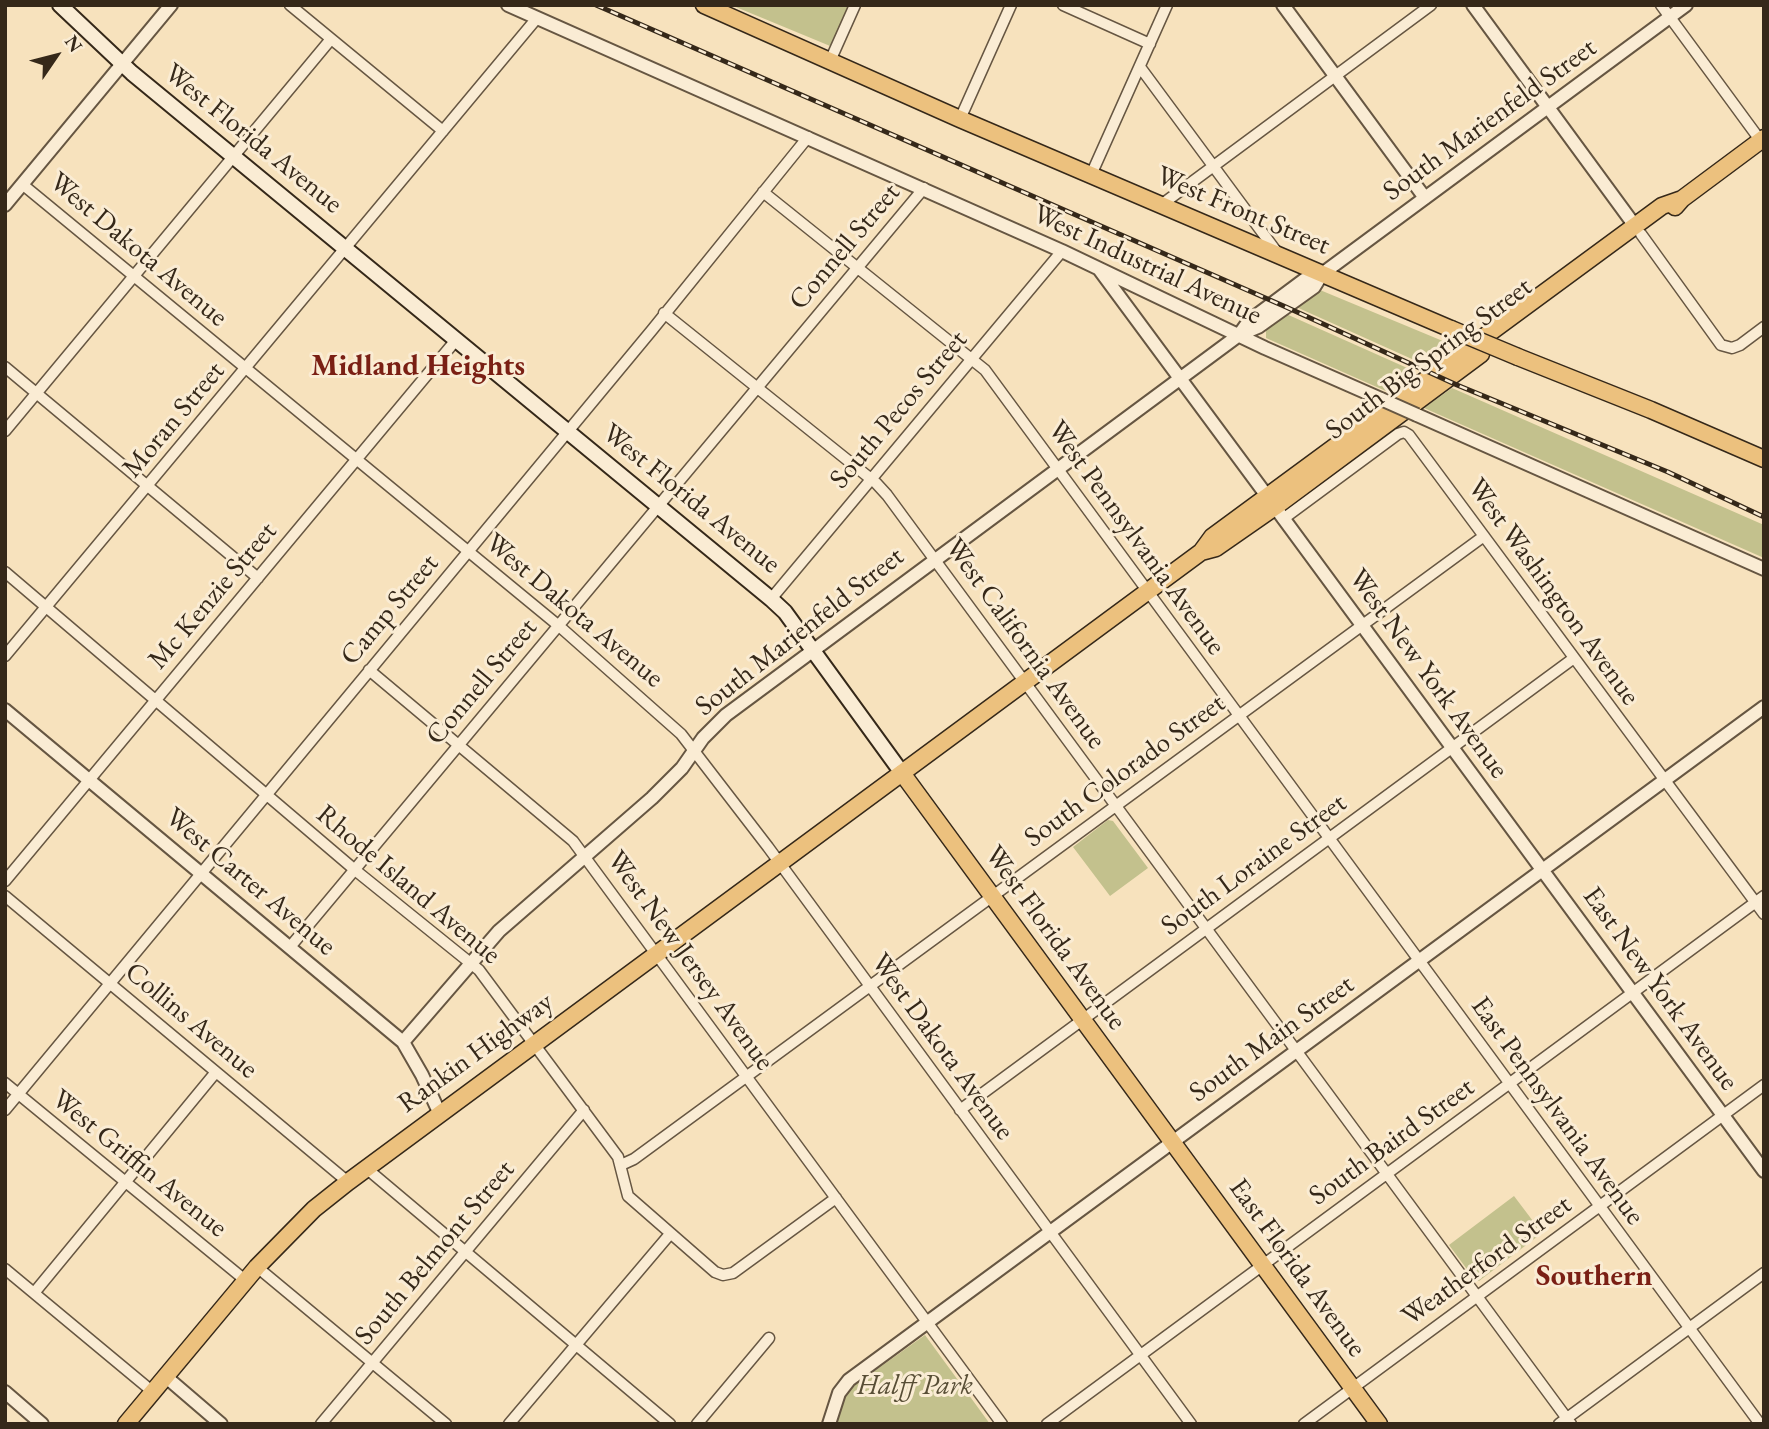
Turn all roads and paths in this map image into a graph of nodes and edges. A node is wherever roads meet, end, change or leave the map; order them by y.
1 (60, 5) edge
2 (171, 5) edge
3 (290, 5) edge
4 (509, 5) edge
5 (704, 5) edge
6 (855, 5) edge
7 (1011, 5) edge
8 (1063, 5) edge
9 (1167, 5) edge
10 (1283, 5) edge
11 (1431, 5) edge
12 (1472, 5) edge
13 (1661, 5) edge
14 (1686, 5) edge
15 (1670, 17) junction
16 (537, 18) junction
17 (331, 39) junction
18 (1150, 44) junction
19 (830, 61) junction
20 (122, 65) junction
21 (1140, 67) junction
22 (1335, 76) junction
23 (1547, 108) junction
24 (960, 119) junction
25 (443, 131) junction
26 (808, 137) junction
27 (1763, 141) edge
28 (234, 157) junction
29 (1213, 166) junction
30 (1091, 175) junction
31 (22, 184) junction
32 (923, 188) junction
33 (763, 192) junction
34 (1425, 198) junction
35 (5, 205) edge
36 (1161, 205) junction
37 (1638, 230) junction
38 (346, 249) junction
39 (1062, 251) junction
40 (1278, 255) junction
41 (858, 267) junction
42 (1097, 267) junction
43 (1322, 274) junction
44 (134, 276) junction
45 (664, 313) junction
46 (1764, 327) edge
47 (1239, 335) junction
48 (456, 340) junction
49 (972, 359) junction
50 (5, 367) edge
51 (246, 369) junction
52 (1180, 379) junction
53 (757, 388) junction
54 (37, 393) junction
55 (5, 431) edge
56 (567, 432) junction
57 (1404, 432) joint
58 (356, 459) junction
59 (1764, 459) edge
60 (1057, 470) junction
61 (871, 480) junction
62 (148, 486) junction
63 (658, 506) junction
64 (1275, 507) junction
65 (1484, 536) junction
66 (468, 551) junction
67 (934, 559) junction
68 (1764, 569) edge
69 (5, 572) edge
70 (258, 578) junction
71 (1147, 592) junction
72 (771, 599) junction
73 (47, 607) junction
74 (1361, 625) junction
75 (558, 626) junction
76 (812, 649) junction
77 (5, 656) edge
78 (1574, 658) junction
79 (369, 670) junction
80 (1024, 682) junction
81 (155, 701) junction
82 (1764, 707) edge
83 (5, 710) edge
84 (1238, 716) junction
85 (459, 746) junction
86 (1452, 748) junction
87 (695, 750) junction
88 (902, 773) junction
89 (90, 780) junction
90 (1664, 780) junction
91 (266, 795) junction
92 (1115, 806) junction
93 (1329, 839) junction
94 (586, 856) junction
95 (779, 863) junction
96 (355, 870) junction
97 (1542, 870) junction
98 (201, 873) junction
99 (5, 881) edge
100 (5, 896) edge
101 (992, 897) junction
102 (1759, 899) edge
103 (1764, 914) edge
104 (1206, 929) junction
105 (290, 947) junction
106 (657, 953) junction
107 (1418, 961) junction
108 (470, 963) junction
109 (110, 983) junction
110 (870, 986) junction
111 (1633, 993) junction
112 (1083, 1020) junction
113 (403, 1042) junction
114 (534, 1044) junction
115 (1296, 1052) junction
116 (216, 1072) junction
117 (747, 1076) junction
118 (5, 1083) edge
119 (1509, 1084) junction
120 (1764, 1084) edge
121 (19, 1094) junction
122 (5, 1110) edge
123 (584, 1110) junction
124 (960, 1110) junction
125 (439, 1112) junction
126 (1722, 1115) junction
127 (1173, 1142) junction
128 (621, 1165) junction
129 (366, 1168) junction
130 (1764, 1171) edge
131 (1386, 1174) junction
132 (348, 1182) junction
133 (126, 1183) junction
134 (836, 1198) junction
135 (1599, 1206) junction
136 (1051, 1233) junction
137 (670, 1234) junction
138 (467, 1251) junction
139 (1263, 1265) junction
140 (257, 1267) junction
141 (5, 1269) edge
142 (1764, 1273) edge
143 (245, 1280) junction
144 (34, 1293) junction
145 (1477, 1296) junction
146 (928, 1322) junction
147 (1689, 1328) junction
148 (769, 1338) dead end
149 (575, 1345) junction
150 (1140, 1355) junction
151 (373, 1363) junction
152 (165, 1377) junction
153 (1353, 1388) junction
154 (5, 1392) edge
155 (153, 1392) junction
156 (1566, 1422) edge
157 (42, 1424) edge
158 (126, 1424) edge
159 (221, 1424) edge
160 (321, 1424) edge
161 (446, 1424) edge
162 (509, 1424) edge
163 (670, 1424) edge
164 (697, 1424) edge
165 (829, 1424) edge
166 (1002, 1424) edge
167 (1047, 1424) edge
168 (1191, 1424) edge
169 (1304, 1424) edge
170 (1379, 1424) edge
171 (1760, 1424) edge

1 - 20 main road, West Florida Avenue
2 - 20 street
3 - 17 street
4 - 16 street, West Industrial Avenue
5 - 19 main road, West Front Street
6 - 19 street
7 - 24 street
8 - 18 street
9 - 18 street
10 - 22 street
11 - 22 street
12 - 23 street
13 - 15 street
14 - 15 street, South Marienfeld Street
15 - 23 street, South Marienfeld Street
15 - 27 street
16 - 25 street, Moran Street
16 - 26 street, West Industrial Avenue
17 - 25 street
17 - 28 street
18 - 21 street
19 - 24 main road, West Front Street
20 - 28 main road, West Florida Avenue
20 - 31 street
21 - 29 street
21 - 30 street
22 - 29 street
22 - 34 street
23 - 34 street, South Marienfeld Street
23 - 37 street
24 - 30 main road, West Front Street
25 - 38 street, Moran Street
26 - 32 street, West Industrial Avenue
26 - 33 street, Camp Street
27 - 37 main road, South Big Spring Street
28 - 38 main road, West Florida Avenue
28 - 44 street
29 - 36 street
29 - 40 street
30 - 36 main road, West Front Street
31 - 35 street
31 - 44 street, West Dakota Avenue
32 - 39 street, West Industrial Avenue
32 - 41 street, Connell Street
33 - 41 street, West Pennsylvania Avenue
33 - 45 street, Camp Street
34 - 43 street, South Marienfeld Street
36 - 40 main road, West Front Street
37 - 46 street
37 - 64 main road, South Big Spring Street
38 - 48 main road, West Florida Avenue
38 - 51 street, Moran Street
39 - 42 street, West Industrial Avenue
39 - 49 street, South Pecos Street
40 - 43 main road, West Front Street
41 - 49 street, West Pennsylvania Avenue
41 - 53 street, Connell Street
42 - 47 street, West Industrial Avenue
42 - 52 street, West New York Avenue
43 - 47 street, South Marienfeld Street
43 - 59 main road, West Front Street, bridge
44 - 51 street, West Dakota Avenue
44 - 54 street
45 - 53 street, West California Avenue
45 - 56 street, Camp Street
47 - 52 street, South Marienfeld Street
47 - 68 street, West Industrial Avenue, bridge
48 - 56 main road, West Florida Avenue
48 - 58 street, Mc Kenzie Street
49 - 60 street, West Pennsylvania Avenue
49 - 61 street, South Pecos Street
50 - 54 street
51 - 58 street, West Dakota Avenue
51 - 62 street, Moran Street
52 - 60 street, South Marienfeld Street
52 - 64 street, West New York Avenue
53 - 61 street, West California Avenue
53 - 63 street, Connell Street
54 - 55 street
54 - 62 street
56 - 63 main road, West Florida Avenue
56 - 66 street, Camp Street
57 - 64 street, South Big Spring Street
57 - 65 street, West Washington Avenue
58 - 66 street, West Dakota Avenue
58 - 70 street, Mc Kenzie Street
60 - 67 street, South Marienfeld Street
60 - 71 street, West Pennsylvania Avenue
61 - 67 street, West California Avenue
61 - 72 street, South Pecos Street
62 - 70 street
62 - 73 street, Moran Street
63 - 72 main road, West Florida Avenue
63 - 75 street, Connell Street
64 - 71 main road, South Big Spring Street
64 - 74 street, West New York Avenue
65 - 74 street, South Colorado Street
65 - 78 street, West Washington Avenue
66 - 75 street, West Dakota Avenue
66 - 79 street, Camp Street
67 - 76 street, South Marienfeld Street
67 - 80 street, West California Avenue
69 - 73 street, Rhode Island Avenue
70 - 81 street, Mc Kenzie Street
71 - 80 main road, South Big Spring Street
71 - 84 street, West Pennsylvania Avenue
72 - 76 main road, West Florida Avenue
73 - 77 street, Moran Street
73 - 81 street, Rhode Island Avenue
74 - 84 street, South Colorado Street
74 - 86 street, West New York Avenue
75 - 85 street, Connell Street
75 - 87 street, West Dakota Avenue
76 - 87 street, South Marienfeld Street
76 - 88 main road, West Florida Avenue
78 - 86 street, South Loraine Street
78 - 90 street, West Washington Avenue
79 - 85 street, West New Jersey Avenue
79 - 91 street, Camp Street
80 - 88 main road, South Big Spring Street
80 - 92 street, West California Avenue
81 - 89 street, Mc Kenzie Street
81 - 91 street, Rhode Island Avenue
82 - 90 street, South Main Street
83 - 89 street, West Carter Avenue
84 - 92 street, South Colorado Street
84 - 93 street, West Pennsylvania Avenue
85 - 94 street, West New Jersey Avenue
85 - 96 street, Connell Street
86 - 93 street, South Loraine Street
86 - 97 street, West New York Avenue
87 - 94 street, South Marienfeld Street
87 - 95 street, West Dakota Avenue
88 - 95 main road, Rankin Highway
88 - 101 main road, West Florida Avenue
89 - 98 street, West Carter Avenue
89 - 99 street, Mc Kenzie Street
90 - 97 street, South Main Street
90 - 102 street, West Washington Avenue
91 - 96 street, Rhode Island Avenue
91 - 98 street, Camp Street
92 - 101 street, South Colorado Street
92 - 104 street, West California Avenue
93 - 104 street, South Loraine Street
93 - 107 street, West Pennsylvania Avenue
94 - 106 street, West New Jersey Avenue
94 - 108 street, South Marienfeld Street
95 - 106 main road, Rankin Highway
95 - 110 street, West Dakota Avenue
96 - 105 street, Connell Street
96 - 108 street, Rhode Island Avenue
97 - 107 street, South Main Street
97 - 111 street, East New York Avenue
98 - 105 street, West Carter Avenue
98 - 109 street, Camp Street
100 - 109 street, Collins Avenue
101 - 110 street, South Colorado Street
101 - 112 main road, West Florida Avenue
102 - 103 street, West Washington Avenue
102 - 111 street, South Baird Street
104 - 112 street, South Loraine Street
104 - 115 street, West California Avenue
105 - 113 street, West Carter Avenue
106 - 114 main road, Rankin Highway
106 - 117 street, West New Jersey Avenue
107 - 115 street, South Main Street
107 - 119 street, East Pennsylvania Avenue
108 - 113 street, South Marienfeld Street
108 - 114 street, Rhode Island Avenue
109 - 116 street, Collins Avenue
109 - 121 street, Camp Street
110 - 117 street, South Colorado Street
110 - 124 street, West Dakota Avenue
111 - 119 street, South Baird Street
111 - 126 street, East New York Avenue
112 - 124 street, South Loraine Street
112 - 127 main road, West Florida Avenue
113 - 125 street, West Carter Avenue
114 - 123 street, Rhode Island Avenue
114 - 125 main road, Rankin Highway
115 - 127 street, South Main Street
115 - 131 street, West California Avenue
116 - 132 street, Collins Avenue
116 - 133 street
117 - 128 street, South Colorado Street
117 - 134 street, West New Jersey Avenue
118 - 121 street, West Griffin Avenue
119 - 131 street, South Baird Street
119 - 135 street, East Pennsylvania Avenue
120 - 126 street, Weatherford Street
121 - 122 street, Camp Street
121 - 133 street, West Griffin Avenue
123 - 128 street, Rhode Island Avenue
123 - 138 street, South Belmont Street
124 - 136 street, West Dakota Avenue
125 - 129 main road, Rankin Highway
126 - 130 street, East New York Avenue
126 - 135 street, Weatherford Street
127 - 136 street, South Main Street
127 - 139 main road, East Florida Avenue
128 - 137 street, Rhode Island Avenue
129 - 132 main road, Rankin Highway
129 - 138 street
131 - 139 street, South Baird Street
131 - 145 street, West California Avenue
132 - 140 main road, Rankin Highway
133 - 143 street, West Griffin Avenue
133 - 144 street
134 - 137 street, Rhode Island Avenue
134 - 146 street, West New Jersey Avenue
135 - 145 street, Weatherford Street
135 - 147 street, East Pennsylvania Avenue
136 - 146 street, South Main Street
136 - 150 street, West Dakota Avenue
137 - 149 street
138 - 149 street
138 - 151 street, South Belmont Street
139 - 150 street, South Baird Street
139 - 153 main road, East Florida Avenue
140 - 143 main road, Rankin Highway
140 - 151 street
141 - 144 street
142 - 147 street
143 - 152 main road, Rankin Highway
144 - 155 street
145 - 153 street, Weatherford Street
145 - 156 street, West California Avenue
146 - 165 street, South Main Street
146 - 166 street, West New Jersey Avenue
147 - 156 street
147 - 171 street, East Pennsylvania Avenue
148 - 164 street
149 - 162 street
149 - 163 street
150 - 167 street, South Baird Street
150 - 168 street, West Dakota Avenue
151 - 160 street, South Belmont Street
151 - 161 street
152 - 155 main road, Rankin Highway
152 - 159 street
153 - 169 street, Weatherford Street
153 - 170 main road, East Florida Avenue
154 - 157 street
155 - 158 main road, Rankin Highway

